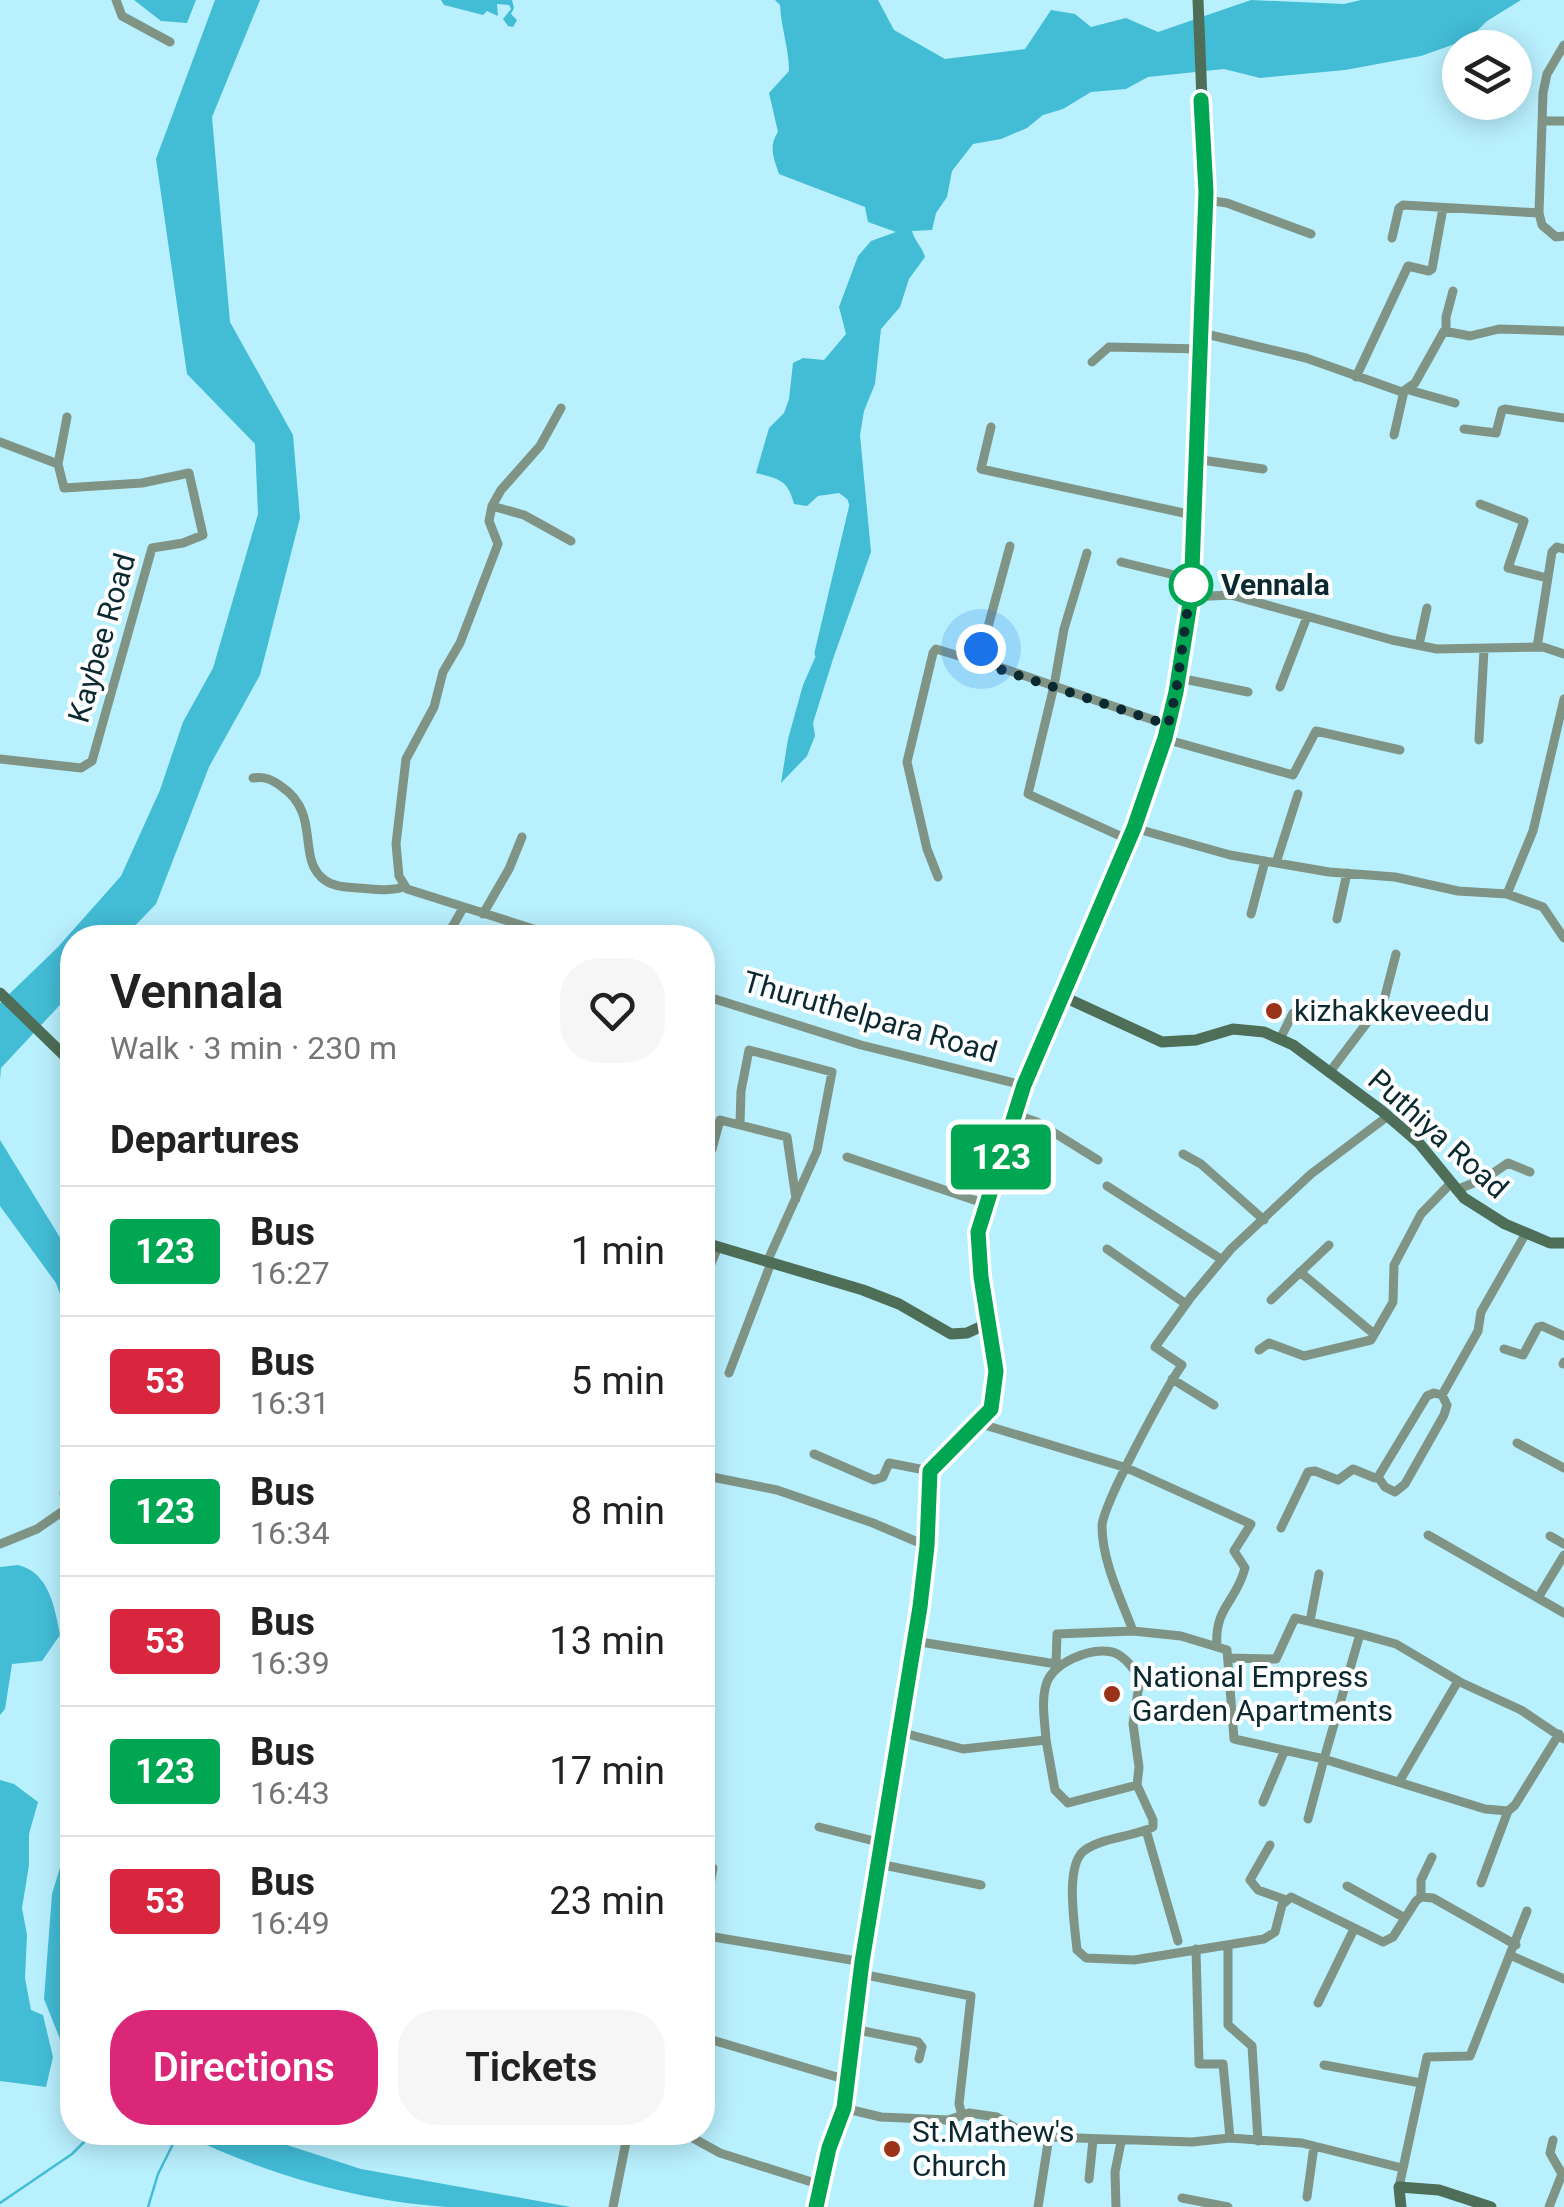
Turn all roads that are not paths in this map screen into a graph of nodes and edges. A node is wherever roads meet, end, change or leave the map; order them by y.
1 (116, 0) edge
2 (1198, 0) edge
3 (170, 42) dead end
4 (1564, 44) edge
5 (1564, 121) edge
6 (1543, 122) junction
7 (1206, 200) junction
8 (1442, 208) junction
9 (1539, 212) junction
10 (1311, 234) dead end
11 (1564, 236) edge
12 (1392, 238) dead end
13 (1454, 291) dead end
14 (1446, 331) junction
15 (1564, 331) edge
16 (1202, 333) junction
17 (1201, 349) junction
18 (1092, 362) dead end
19 (1356, 376) junction
20 (1407, 390) junction
21 (1455, 403) dead end
22 (561, 408) dead end
23 (67, 417) dead end
24 (1564, 418) edge
25 (992, 427) dead end
26 (1464, 429) dead end
27 (1394, 435) dead end
28 (0, 442) edge
29 (1195, 459) junction
30 (58, 464) junction
31 (1263, 470) dead end
32 (1480, 504) dead end
33 (492, 506) junction
34 (1193, 516) junction
35 (571, 541) dead end
36 (1010, 546) dead end
37 (1564, 549) edge
38 (1087, 553) dead end
39 (1121, 562) dead end
40 (1547, 578) junction
41 (1191, 579) junction
42 (1191, 597) junction
43 (1427, 608) dead end
44 (1307, 617) junction
45 (1419, 645) junction
46 (1537, 647) junction
47 (1484, 650) junction
48 (1564, 654) edge
49 (982, 662) junction
50 (1179, 678) junction
51 (1054, 686) junction
52 (1280, 688) dead end
53 (1248, 692) dead end
54 (1564, 699) edge
55 (1166, 732) junction
56 (1479, 740) dead end
57 (1400, 750) dead end
58 (0, 759) edge
59 (254, 778) dead end
60 (1298, 794) dead end
61 (1131, 834) junction
62 (522, 837) dead end
63 (1271, 862) junction
64 (1347, 873) junction
65 (938, 877) dead end
66 (404, 887) junction
67 (1507, 894) junction
68 (463, 908) junction
69 (483, 914) junction
70 (1251, 914) dead end
71 (1337, 919) dead end
72 (453, 925) edge
73 (519, 925) edge
74 (1564, 938) edge
75 (1396, 954) dead end
76 (0, 992) edge
77 (1062, 996) junction
78 (715, 999) edge
79 (1293, 1013) dead end
80 (1280, 1039) junction
81 (60, 1052) edge
82 (1329, 1073) junction
83 (1024, 1085) junction
84 (1014, 1114) junction
85 (1388, 1116) junction
86 (740, 1124) junction
87 (715, 1138) edge
88 (1184, 1154) dead end
89 (848, 1157) dead end
90 (1098, 1160) dead end
91 (791, 1164) junction
92 (811, 1166) junction
93 (1530, 1172) dead end
94 (1107, 1186) dead end
95 (1454, 1186) junction
96 (796, 1201) junction
97 (986, 1204) junction
98 (1264, 1220) junction
99 (1526, 1233) junction
100 (1564, 1243) edge
101 (1329, 1245) dead end
102 (715, 1246) edge
103 (718, 1247) junction
104 (1107, 1250) dead end
105 (715, 1254) edge
106 (1222, 1259) junction
107 (769, 1262) junction
108 (1300, 1272) junction
109 (1271, 1300) dead end
110 (1186, 1304) junction
111 (988, 1324) junction
112 (1374, 1334) junction
113 (1564, 1336) edge
114 (1504, 1349) dead end
115 (1258, 1350) dead end
116 (729, 1372) dead end
117 (1172, 1379) junction
118 (1442, 1395) junction
119 (1214, 1405) dead end
120 (978, 1422) junction
121 (1517, 1443) dead end
122 (814, 1454) dead end
123 (1127, 1468) junction
124 (1564, 1468) edge
125 (930, 1471) junction
126 (1378, 1477) junction
127 (715, 1478) edge
128 (60, 1513) edge
129 (1281, 1528) dead end
130 (1428, 1535) dead end
131 (1550, 1536) dead end
132 (0, 1544) edge
133 (1564, 1544) edge
134 (927, 1546) junction
135 (1564, 1555) edge
136 (1319, 1574) dead end
137 (1538, 1598) junction
138 (1564, 1613) edge
139 (1310, 1621) junction
140 (1133, 1631) junction
141 (1360, 1634) junction
142 (914, 1640) junction
143 (1217, 1647) junction
144 (1228, 1658) junction
145 (1458, 1681) junction
146 (900, 1732) junction
147 (1561, 1736) edge
148 (1046, 1740) junction
149 (1284, 1752) junction
150 (1324, 1758) junction
151 (1399, 1782) junction
152 (1138, 1785) junction
153 (1264, 1802) dead end
154 (1508, 1811) junction
155 (1308, 1818) dead end
156 (820, 1827) dead end
157 (1146, 1830) junction
158 (882, 1843) junction
159 (1270, 1845) dead end
160 (1432, 1856) dead end
161 (878, 1864) junction
162 (1481, 1883) dead end
163 (980, 1885) dead end
164 (1347, 1886) dead end
165 (1420, 1897) junction
166 (1286, 1900) junction
167 (1527, 1911) dead end
168 (1405, 1918) junction
169 (1354, 1928) junction
170 (715, 1935) edge
171 (1178, 1941) dead end
172 (1228, 1946) junction
173 (1196, 1949) junction
174 (1514, 1950) junction
175 (862, 1968) junction
176 (1564, 1979) edge
177 (1318, 2003) dead end
178 (853, 2030) junction
179 (715, 2041) edge
180 (918, 2059) dead end
181 (1324, 2065) dead end
182 (847, 2080) junction
183 (1422, 2084) junction
184 (844, 2108) junction
185 (962, 2115) junction
186 (1048, 2137) junction
187 (1230, 2138) junction
188 (1093, 2140) junction
189 (1553, 2140) dead end
190 (1258, 2141) junction
191 (1121, 2142) junction
192 (625, 2145) edge
193 (706, 2145) edge
194 (1314, 2146) junction
195 (1402, 2168) junction
196 (1089, 2179) dead end
197 (822, 2185) junction
198 (1399, 2187) junction
199 (1307, 2197) dead end
200 (1182, 2198) dead end
201 (613, 2207) edge
202 (816, 2207) edge
203 (1038, 2207) edge
204 (1116, 2207) edge
205 (1228, 2207) edge
206 (1401, 2207) edge
207 (1491, 2207) edge
208 (1549, 2207) edge

1 - 3 street
2 - 7 main road
4 - 6 street
5 - 6 street
6 - 9 street
7 - 10 street
7 - 16 main road
8 - 9 street
8 - 12 street
8 - 19 street
9 - 11 street
13 - 14 street
14 - 15 street
14 - 20 street
16 - 17 main road
16 - 19 street
17 - 18 street
17 - 29 main road
19 - 20 street
20 - 21 street
20 - 27 street
22 - 33 street
23 - 30 street
24 - 26 street
25 - 34 street
28 - 30 street
29 - 31 street
29 - 34 main road
30 - 58 street, Kaybee Road
32 - 40 street
33 - 35 street
33 - 66 street
34 - 41 main road
36 - 49 street
37 - 40 street
38 - 51 street
39 - 41 street
40 - 46 street
41 - 42 main road
42 - 44 street
42 - 50 main road
43 - 45 street
44 - 45 street
44 - 52 street
45 - 47 street
46 - 47 street
46 - 48 street
47 - 56 street
49 - 51 street
49 - 65 street
50 - 53 street
50 - 55 main road
51 - 55 street
51 - 61 street
54 - 67 street
55 - 57 street
55 - 61 main road
59 - 66 street
60 - 63 street
61 - 63 street
61 - 77 main road
62 - 69 street
63 - 64 street
63 - 70 street
64 - 67 street
64 - 71 street
66 - 68 street
67 - 74 street
68 - 69 street
68 - 72 street
69 - 73 street
75 - 82 street
76 - 81 main road
77 - 80 main road, Puthiya Road
77 - 83 main road
78 - 83 street, Thuruthelpara Road
79 - 80 street
80 - 82 main road, Puthiya Road
82 - 85 main road, Puthiya Road
83 - 84 main road
84 - 90 street
84 - 97 main road
85 - 95 main road, Puthiya Road
85 - 98 street
86 - 87 street
86 - 91 street
86 - 92 street
88 - 98 street
89 - 97 street
91 - 92 street
91 - 96 street
92 - 96 street
93 - 95 street
94 - 106 street
95 - 99 main road, Puthiya Road
95 - 112 street
96 - 107 street
97 - 111 main road
98 - 106 street
99 - 100 main road, Puthiya Road
99 - 118 street
101 - 108 street
102 - 103 main road
103 - 105 street
103 - 107 main road
104 - 110 street
106 - 110 street
107 - 111 main road
107 - 116 street
108 - 109 street
108 - 112 street
110 - 117 street
111 - 120 main road
112 - 115 street
113 - 114 street
117 - 119 street
117 - 123 street
118 - 126 street
118 - 126 street
120 - 123 street
120 - 125 main road
121 - 124 street
122 - 125 street
123 - 140 street
123 - 143 street
125 - 134 main road
126 - 129 street
127 - 134 street
128 - 132 street
130 - 137 street
131 - 133 street
134 - 142 main road
135 - 137 street
136 - 139 street
137 - 138 street
139 - 141 street
139 - 144 street
140 - 142 street
140 - 143 street
141 - 145 street
141 - 150 street
142 - 146 main road
143 - 144 street
144 - 149 street
145 - 147 street
145 - 151 street
146 - 148 street
146 - 158 main road
147 - 154 street
148 - 152 street
148 - 152 street
149 - 150 street
149 - 153 street
150 - 151 street
150 - 155 street
151 - 154 street
152 - 157 street
154 - 162 street
156 - 158 street
157 - 171 street
157 - 173 street
158 - 161 main road
159 - 166 street
160 - 165 street
161 - 163 street
161 - 175 main road
164 - 168 street
165 - 168 street
165 - 174 street
166 - 169 street
166 - 172 street
167 - 174 street
168 - 169 street
169 - 177 street
170 - 175 street
172 - 173 street
172 - 190 street
173 - 187 street
174 - 176 street
174 - 183 street
175 - 178 main road
175 - 185 street
178 - 180 street
178 - 182 main road
179 - 182 street
181 - 183 street
182 - 184 main road
183 - 195 street
184 - 185 street
184 - 197 main road
185 - 186 street
186 - 188 street
186 - 203 street
187 - 190 street
187 - 191 street
188 - 191 street
188 - 196 street
189 - 208 street
190 - 194 street
191 - 204 street
192 - 201 street
193 - 197 street
194 - 195 street
194 - 199 street
195 - 198 street
197 - 202 main road
198 - 206 main road
198 - 207 main road
200 - 205 street

